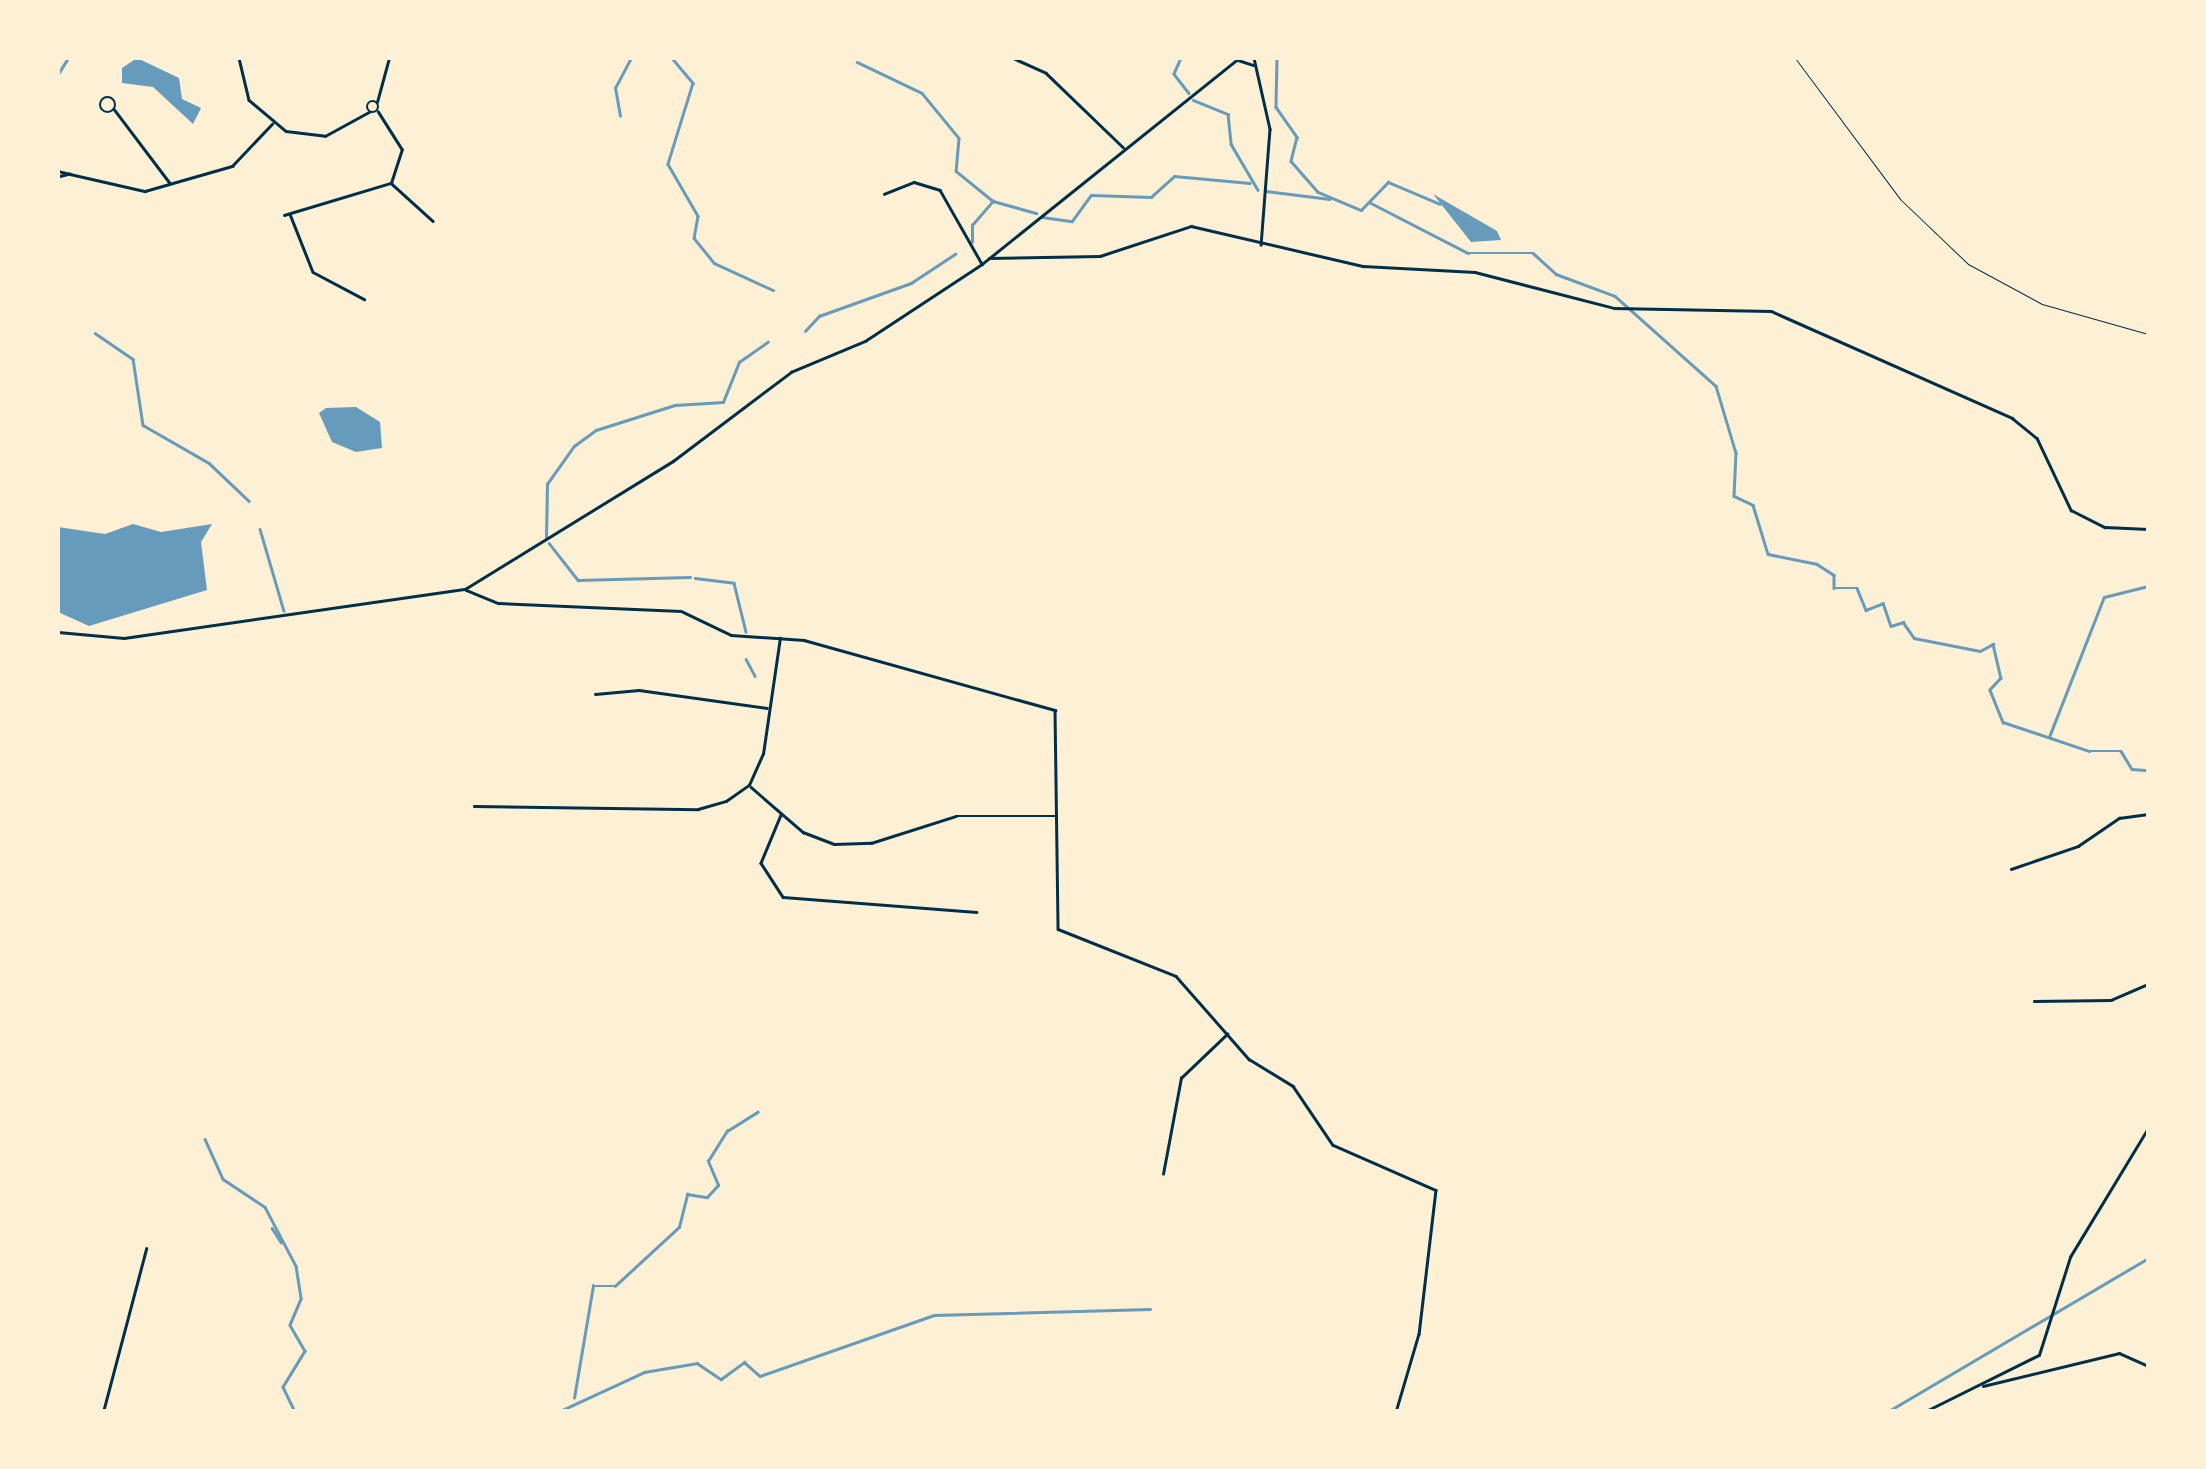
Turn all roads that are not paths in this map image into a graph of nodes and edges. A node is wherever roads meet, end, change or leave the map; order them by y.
1 (238, 58) edge
2 (389, 58) edge
3 (1013, 58) edge
4 (1238, 58) edge
5 (1254, 58) edge
6 (1253, 65) junction
7 (377, 102) junction
8 (114, 109) dead end
9 (370, 112) junction
10 (378, 112) junction
11 (272, 124) junction
12 (1124, 148) junction
13 (58, 174) edge
14 (70, 174) junction
15 (391, 183) junction
16 (170, 184) junction
17 (884, 194) dead end
18 (433, 221) dead end
19 (1260, 245) junction
20 (989, 258) junction
21 (982, 264) junction
22 (364, 299) dead end
23 (2147, 529) edge
24 (465, 589) junction
25 (58, 632) edge
26 (780, 637) junction
27 (595, 694) dead end
28 (768, 709) junction
29 (749, 785) junction
30 (474, 806) dead end
31 (782, 814) junction
32 (2148, 814) edge
33 (1056, 816) junction
34 (2011, 869) dead end
35 (976, 912) dead end
36 (2148, 984) edge
37 (2034, 1000) dead end
38 (1228, 1033) junction
39 (2148, 1128) edge
40 (1163, 1174) dead end
41 (146, 1249) dead end
42 (2148, 1366) edge
43 (1983, 1386) junction
44 (103, 1412) edge
45 (1396, 1412) edge
46 (1924, 1412) edge

1 - 11 street
2 - 7 street
3 - 12 street
4 - 6 street
4 - 12 street
5 - 6 street
6 - 19 street
7 - 9 street
7 - 10 street
8 - 16 street
9 - 10 street
9 - 11 street
10 - 15 street
11 - 16 street
12 - 20 street
13 - 14 street
13 - 14 street
14 - 16 street
15 - 18 street
15 - 22 street
17 - 21 street
19 - 20 street
19 - 23 street
20 - 21 street
21 - 24 street
24 - 25 street
24 - 26 street
26 - 28 street
26 - 33 street
27 - 28 street
28 - 29 street
29 - 30 street
29 - 31 street
31 - 33 street
31 - 35 street
32 - 34 street
33 - 38 street
36 - 37 street
38 - 40 street
38 - 45 street
39 - 43 street
41 - 44 street
42 - 43 street
43 - 46 street

